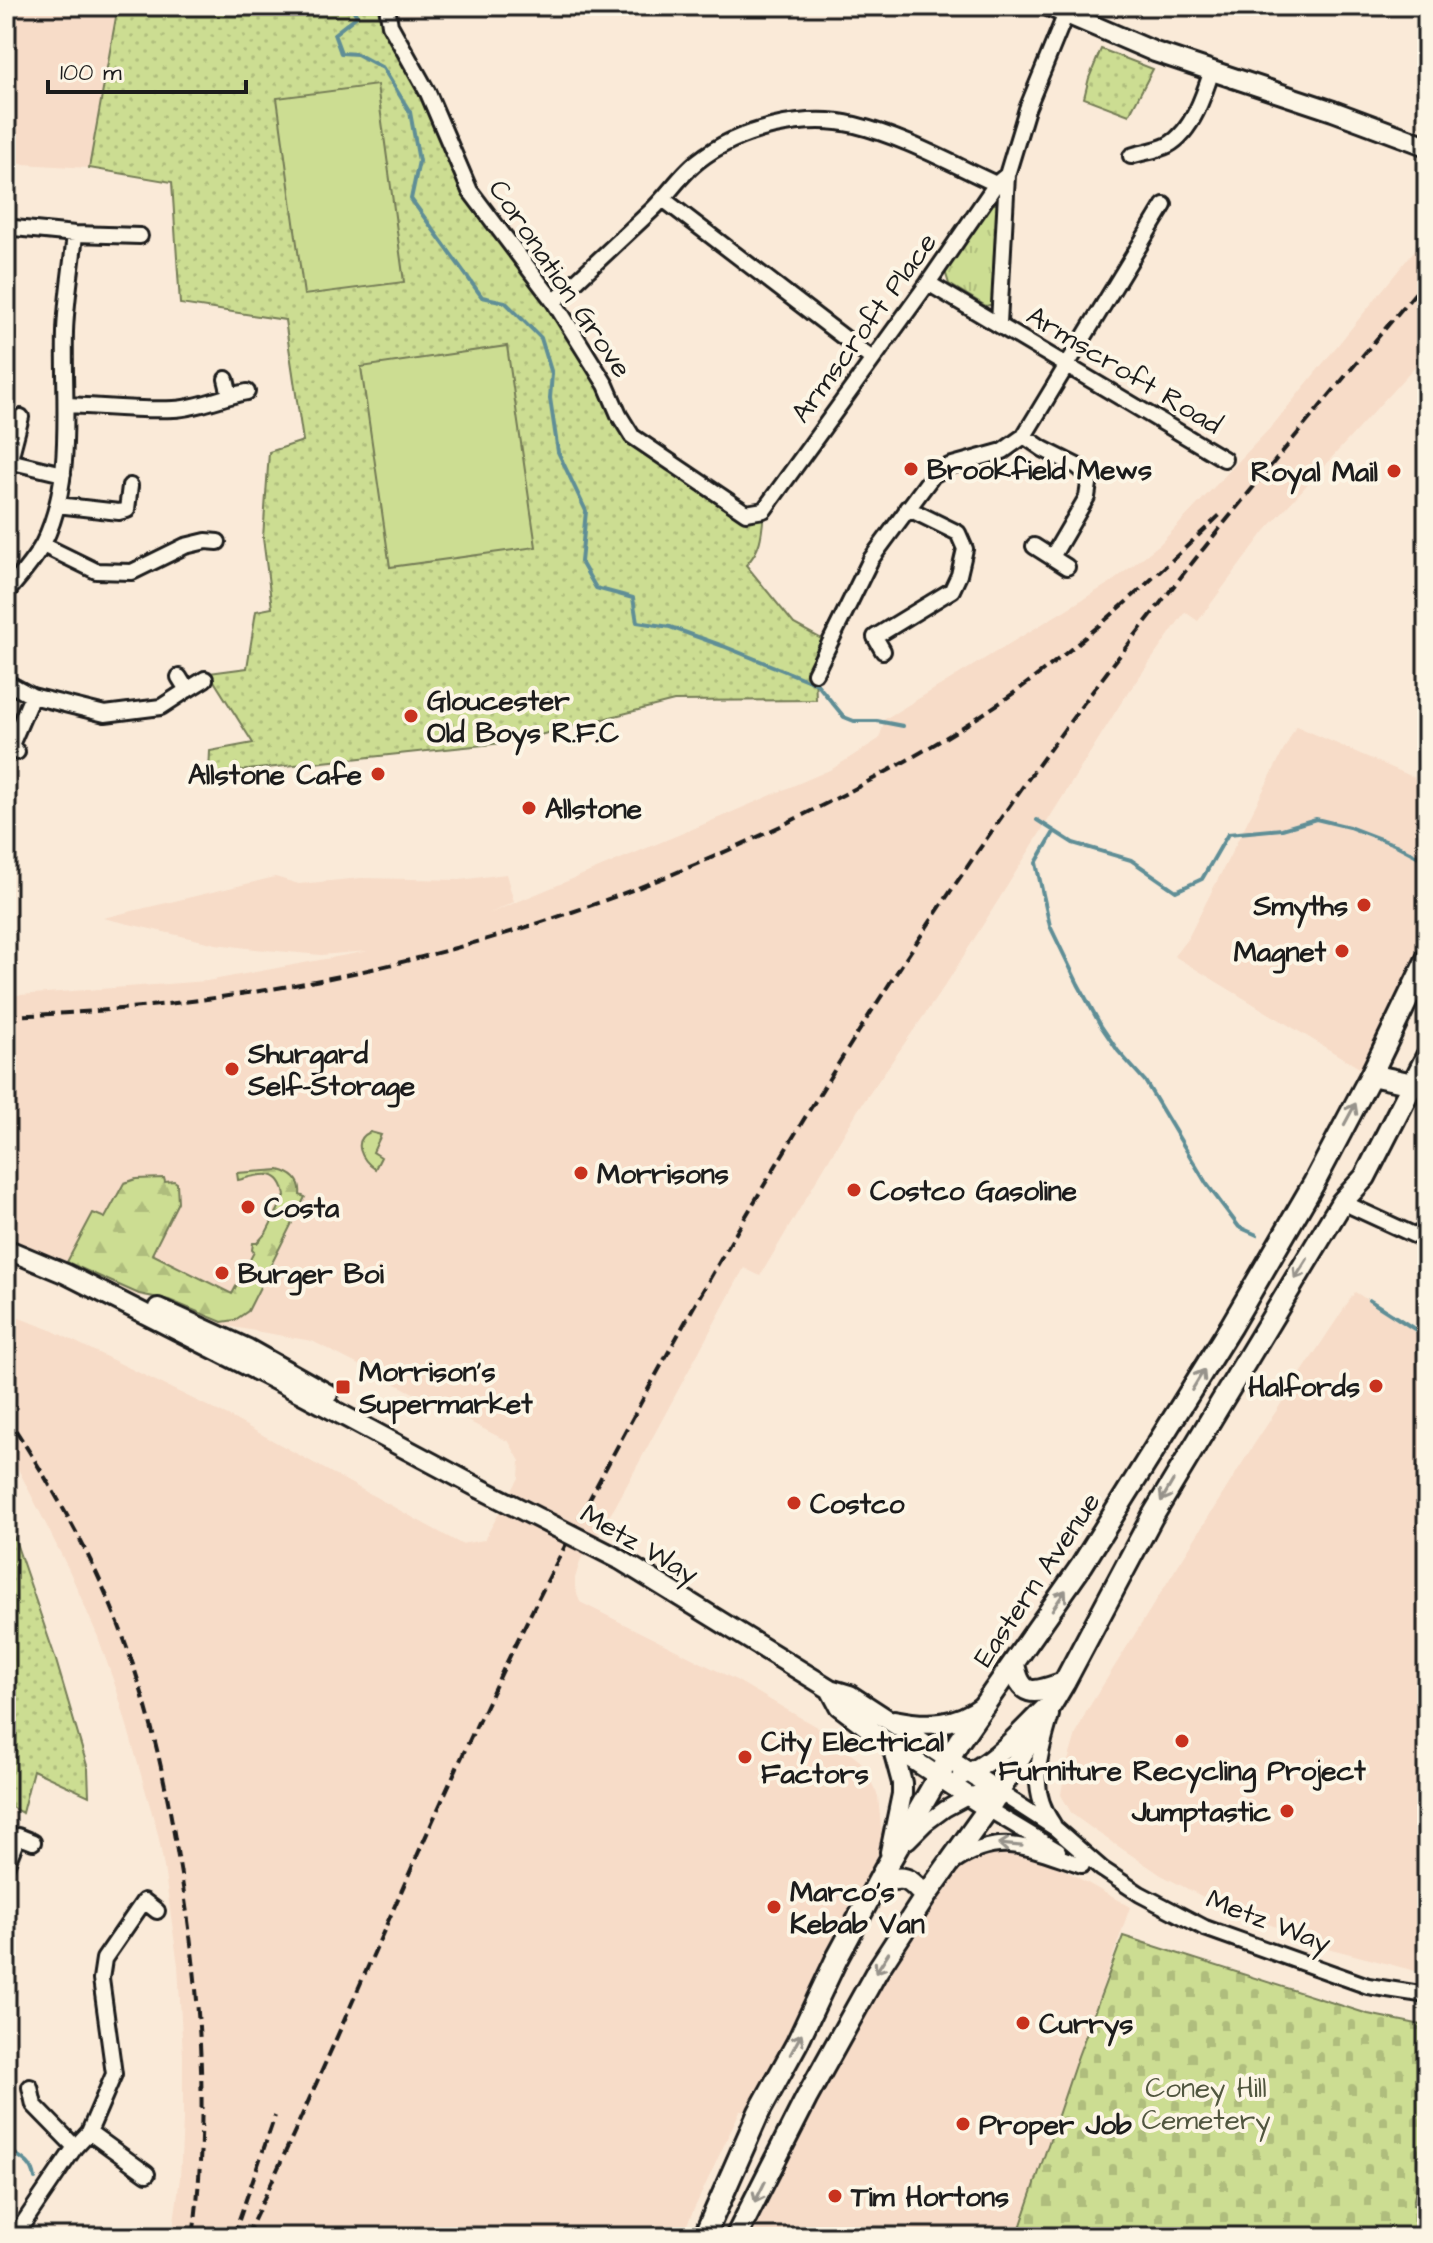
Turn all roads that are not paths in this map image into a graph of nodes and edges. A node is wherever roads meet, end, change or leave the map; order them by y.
1 (387, 6) edge
2 (1048, 6) edge
3 (1068, 10) edge
4 (1212, 70) junction
5 (1427, 146) edge
6 (1131, 156) dead end
7 (1001, 180) junction
8 (663, 199) junction
9 (1164, 205) dead end
10 (14, 228) dead end
11 (75, 234) junction
12 (140, 236) dead end
13 (928, 283) junction
14 (554, 302) junction
15 (999, 323) junction
16 (872, 359) junction
17 (1068, 366) junction
18 (226, 379) dead end
19 (247, 392) dead end
20 (230, 395) junction
21 (66, 405) junction
22 (21, 417) dead end
23 (1024, 436) junction
24 (1224, 459) dead end
25 (8, 467) edge
26 (63, 474) junction
27 (130, 486) dead end
28 (57, 505) junction
29 (907, 508) junction
30 (764, 510) joint
31 (210, 537) dead end
32 (43, 545) junction
33 (1034, 546) dead end
34 (1052, 557) junction
35 (1067, 567) dead end
36 (9, 583) edge
37 (883, 651) dead end
38 (815, 673) dead end
39 (205, 679) dead end
40 (6, 682) edge
41 (32, 696) junction
42 (11, 746) edge
43 (1427, 959) edge
44 (1427, 1056) edge
45 (1371, 1075) junction
46 (1413, 1084) junction
47 (1314, 1183) junction
48 (1342, 1202) junction
49 (1427, 1241) edge
50 (6, 1249) edge
51 (1014, 1664) junction
52 (830, 1689) junction
53 (1061, 1689) junction
54 (985, 1703) junction
55 (884, 1717) junction
56 (892, 1746) junction
57 (944, 1768) junction
58 (970, 1773) junction
59 (969, 1796) junction
60 (994, 1800) junction
61 (1055, 1828) junction
62 (33, 1842) dead end
63 (1082, 1865) junction
64 (6, 1866) edge
65 (1102, 1869) junction
66 (944, 1871) junction
67 (882, 1876) junction
68 (925, 1897) junction
69 (157, 1911) dead end
70 (1427, 1995) edge
71 (30, 2087) dead end
72 (89, 2132) junction
73 (75, 2147) junction
74 (147, 2174) dead end
75 (14, 2237) edge
76 (704, 2237) edge
77 (736, 2237) edge

1 - 14 street, Coronation Grove
2 - 3 main road
3 - 4 main road
3 - 7 street, Armscroft Road
4 - 5 main road
4 - 6 street
7 - 8 street
7 - 13 street, Armscroft Place
7 - 15 street, Armscroft Road
8 - 14 street
8 - 16 street
9 - 17 street
10 - 11 street
11 - 12 street
11 - 21 street
13 - 15 street, Armscroft Road
13 - 16 street, Armscroft Place
14 - 30 street, Coronation Grove
15 - 17 street, Armscroft Road
16 - 30 street, Armscroft Place
17 - 23 street
17 - 24 street, Armscroft Road
18 - 20 street
19 - 20 street
20 - 21 street
21 - 26 street
22 - 25 street
23 - 29 street
23 - 34 street
25 - 26 street
26 - 28 street
27 - 28 street
28 - 32 street
29 - 37 street
29 - 38 street
31 - 32 street
32 - 36 street
33 - 34 street
34 - 35 street
39 - 41 street
40 - 41 street
41 - 42 street
43 - 45 highway, Eastern Avenue
44 - 46 highway
45 - 46 highway
47 -> 45 highway, Eastern Avenue
46 - 48 highway
47 - 48 highway
51 -> 47 highway, Eastern Avenue
48 - 49 street
48 -> 53 highway
50 - 52 main road, Metz Way, bridge
51 - 53 highway
51 - 54 highway, Eastern Avenue
52 - 55 main road, Metz Way
52 - 56 main road, Metz Way
53 - 58 main road
53 - 60 highway
53 - 61 street
54 - 55 main road
54 - 57 highway, Eastern Avenue
55 - 57 main road, Metz Way
56 - 57 main road, Metz Way
56 - 67 main road
57 - 58 main road
57 - 59 main road, Metz Way
57 - 67 highway, Eastern Avenue
58 - 60 main road, Metz Way
59 - 60 main road, Metz Way
59 - 67 street
60 - 61 street, Metz Way
60 - 63 street, Metz Way
60 - 66 highway
61 - 65 street, Metz Way
62 - 64 street
63 - 65 street, Metz Way
63 -> 66 street
65 - 70 street, Metz Way
66 - 68 highway
67 - 68 highway
76 -> 67 highway, Eastern Avenue
68 -> 77 highway
69 - 72 street
71 - 73 street
72 - 73 street
72 - 74 street
73 - 75 street

